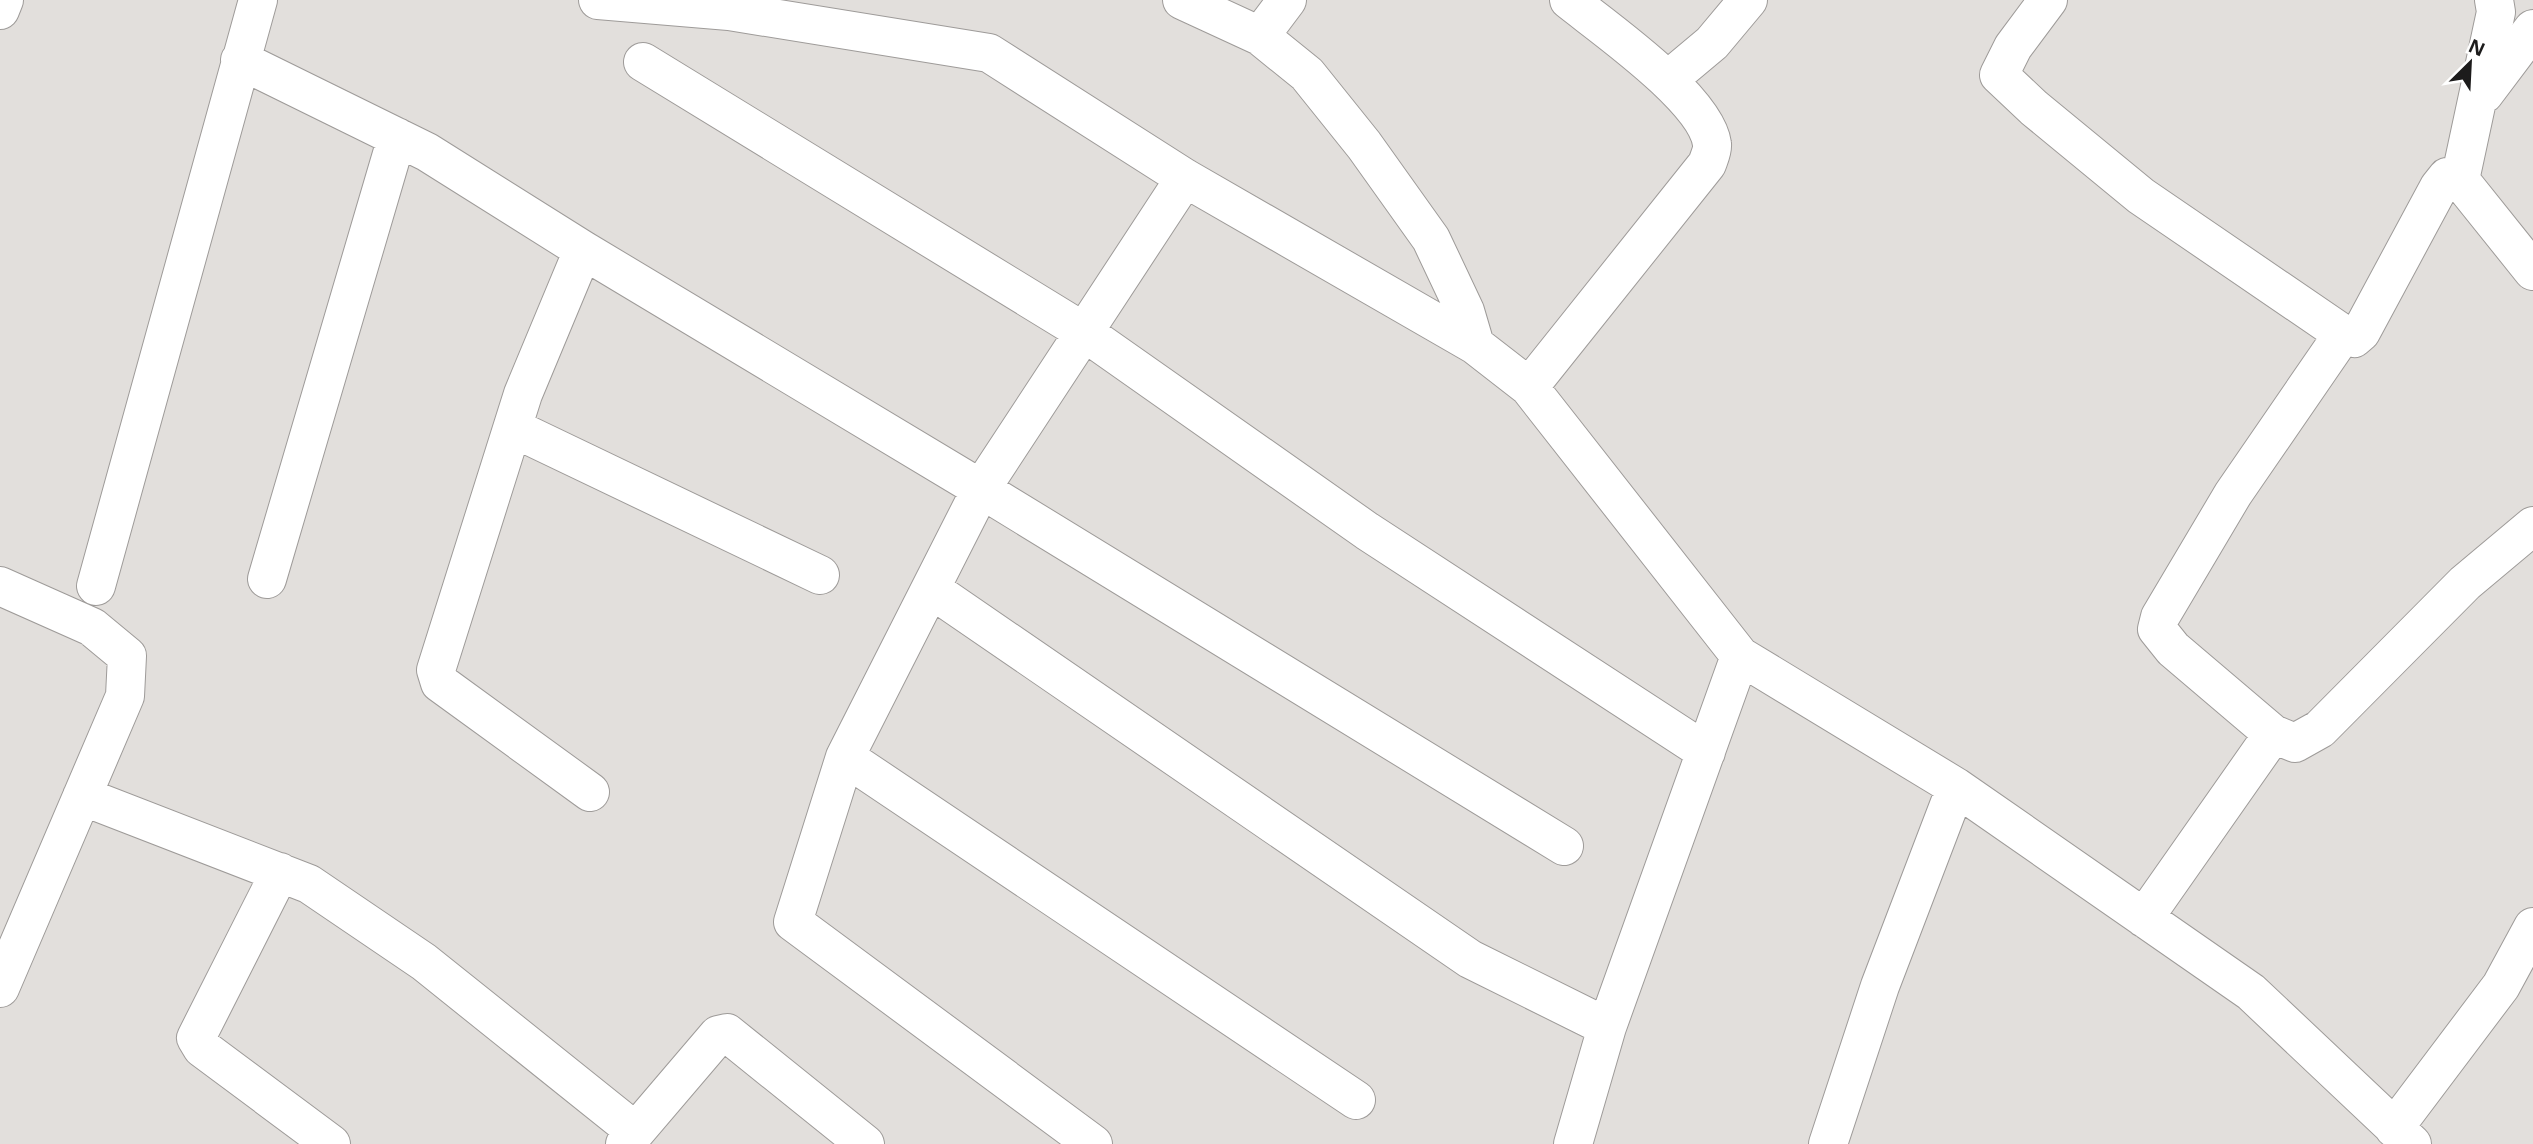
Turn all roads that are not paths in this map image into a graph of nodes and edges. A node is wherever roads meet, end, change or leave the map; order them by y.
1 (4, 0) edge
2 (258, 0) edge
3 (598, 0) edge
4 (1182, 0) edge
5 (1287, 0) edge
6 (1569, 0) edge
7 (1748, 0) edge
8 (2048, 0) edge
9 (2494, 0) edge
10 (0, 10) edge
11 (2533, 29) edge
12 (1260, 36) junction
13 (240, 60) junction
14 (643, 62) dead end
15 (1668, 79) junction
16 (2476, 104) junction
17 (397, 137) junction
18 (1185, 178) junction
19 (2460, 180) junction
20 (583, 250) junction
21 (2533, 271) edge
22 (1084, 332) junction
23 (2343, 334) junction
24 (1475, 345) junction
25 (1529, 387) junction
26 (513, 428) junction
27 (981, 489) junction
28 (2533, 526) edge
29 (820, 575) dead end
30 (267, 579) dead end
31 (0, 586) edge
32 (96, 586) dead end
33 (931, 589) junction
34 (1740, 656) junction
35 (2273, 734) junction
36 (1706, 752) junction
37 (845, 757) junction
38 (1956, 787) junction
39 (590, 792) dead end
40 (82, 796) junction
41 (1564, 846) dead end
42 (280, 872) junction
43 (2144, 918) junction
44 (2533, 927) edge
45 (0, 988) edge
46 (1607, 1027) junction
47 (1356, 1100) dead end
48 (2403, 1136) edge
49 (630, 1138) edge
50 (331, 1144) edge
51 (865, 1144) edge
52 (1093, 1144) edge
53 (1573, 1144) edge
54 (1828, 1144) edge

1 - 10 street
2 - 13 street
3 - 18 street
4 - 12 street
5 - 12 street
6 - 15 street
7 - 15 street
8 - 23 street
9 - 16 street
11 - 16 street
12 - 24 street
13 - 17 street
13 - 32 street
14 - 22 street
15 - 25 street
16 - 19 street
17 - 20 street
17 - 30 street
18 - 22 street
18 - 24 street
19 - 21 street
19 - 23 street
20 - 26 street
20 - 27 street
22 - 27 street
22 - 36 street
23 - 35 street
24 - 25 street
25 - 34 street
26 - 29 street
26 - 39 street
27 - 33 street
27 - 41 street
28 - 35 street
31 - 40 street
33 - 37 street
33 - 46 street
34 - 36 street
34 - 38 street
35 - 43 street
36 - 46 street
37 - 47 street
37 - 52 street
38 - 43 street
38 - 54 street
40 - 42 street
40 - 45 street
42 - 49 street
42 - 50 street
43 - 48 street
44 - 48 street
46 - 53 street
49 - 51 street

